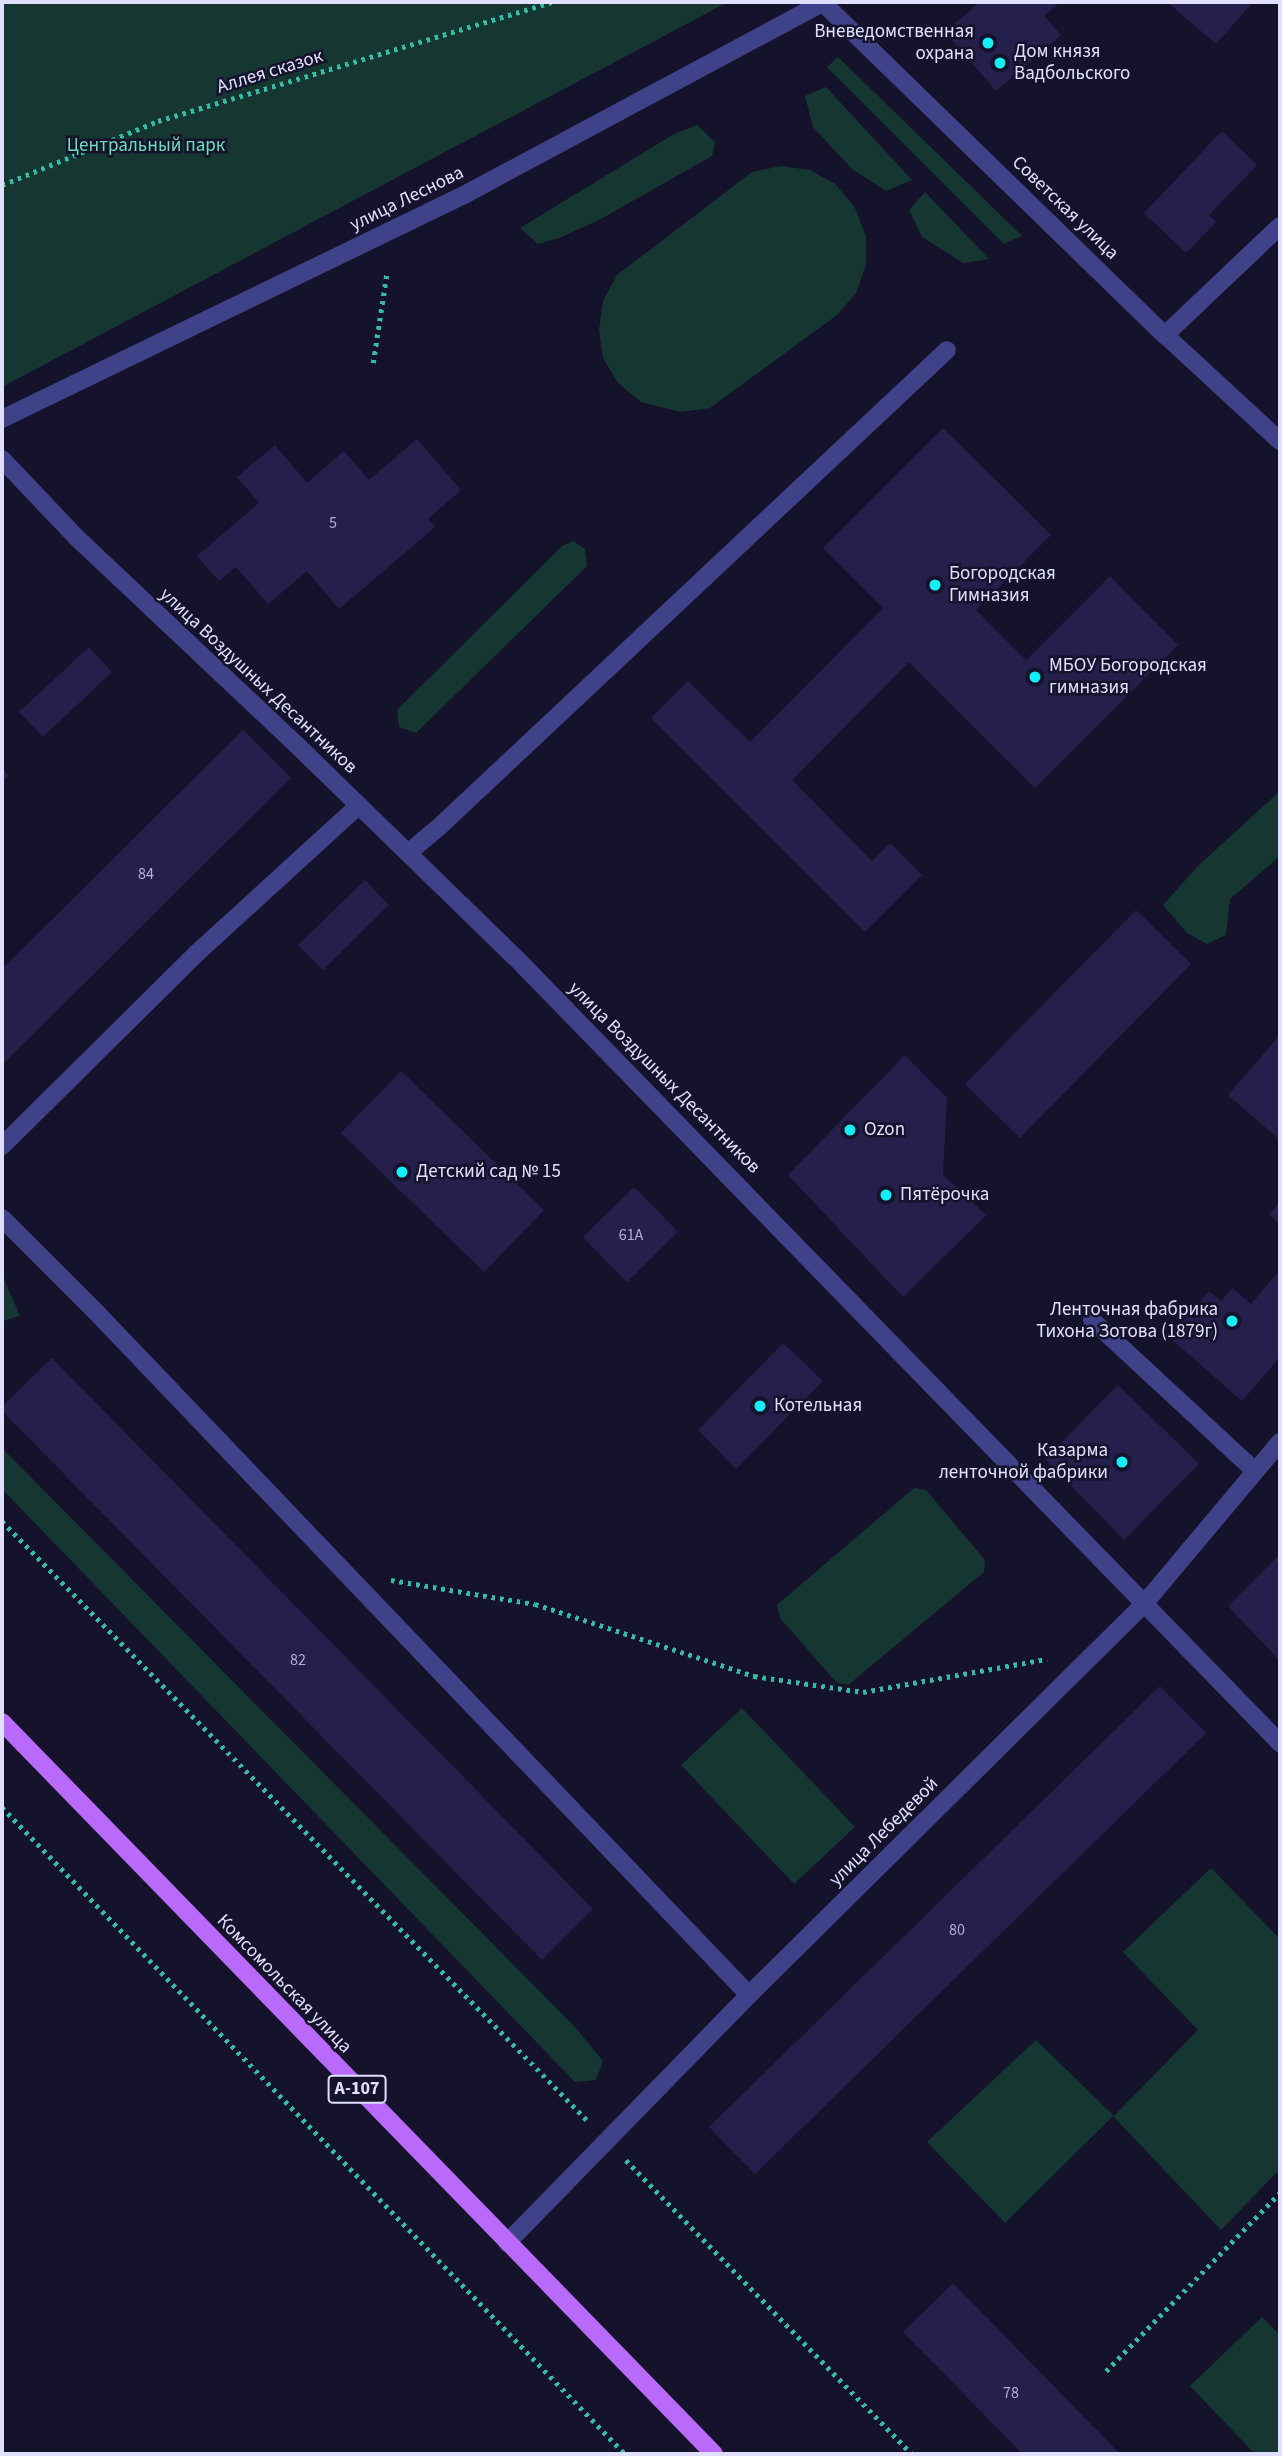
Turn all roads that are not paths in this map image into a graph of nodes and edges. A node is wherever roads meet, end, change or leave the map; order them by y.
1 (823, 2) edge
2 (1280, 226) edge
3 (1166, 335) junction
4 (947, 350) dead end
5 (2, 419) edge
6 (1280, 441) edge
7 (2, 459) edge
8 (359, 804) junction
9 (408, 853) junction
10 (2, 1146) edge
11 (2, 1218) edge
12 (1092, 1320) dead end
13 (1280, 1442) edge
14 (1255, 1471) junction
15 (1144, 1604) junction
16 (2, 1722) edge
17 (1280, 1743) edge
18 (749, 1995) junction
19 (507, 2243) junction
20 (714, 2454) edge

1 - 3 street, Советская улица
1 - 5 street, улица Леснова
2 - 3 street
3 - 6 street, Советская улица
4 - 9 street
7 - 8 street, улица Воздушных Десантников
8 - 9 street, улица Воздушных Десантников
8 - 10 street
9 - 15 street, улица Воздушных Десантников
11 - 18 street
12 - 14 street
13 - 14 street, улица Лебедевой
14 - 15 street, улица Лебедевой
15 - 17 street, улица Воздушных Десантников
15 - 18 street, улица Лебедевой
16 - 19 main road, Комсомольская улица / А-107
18 - 19 street, улица Лебедевой
19 - 20 main road, Комсомольская улица / А-107

